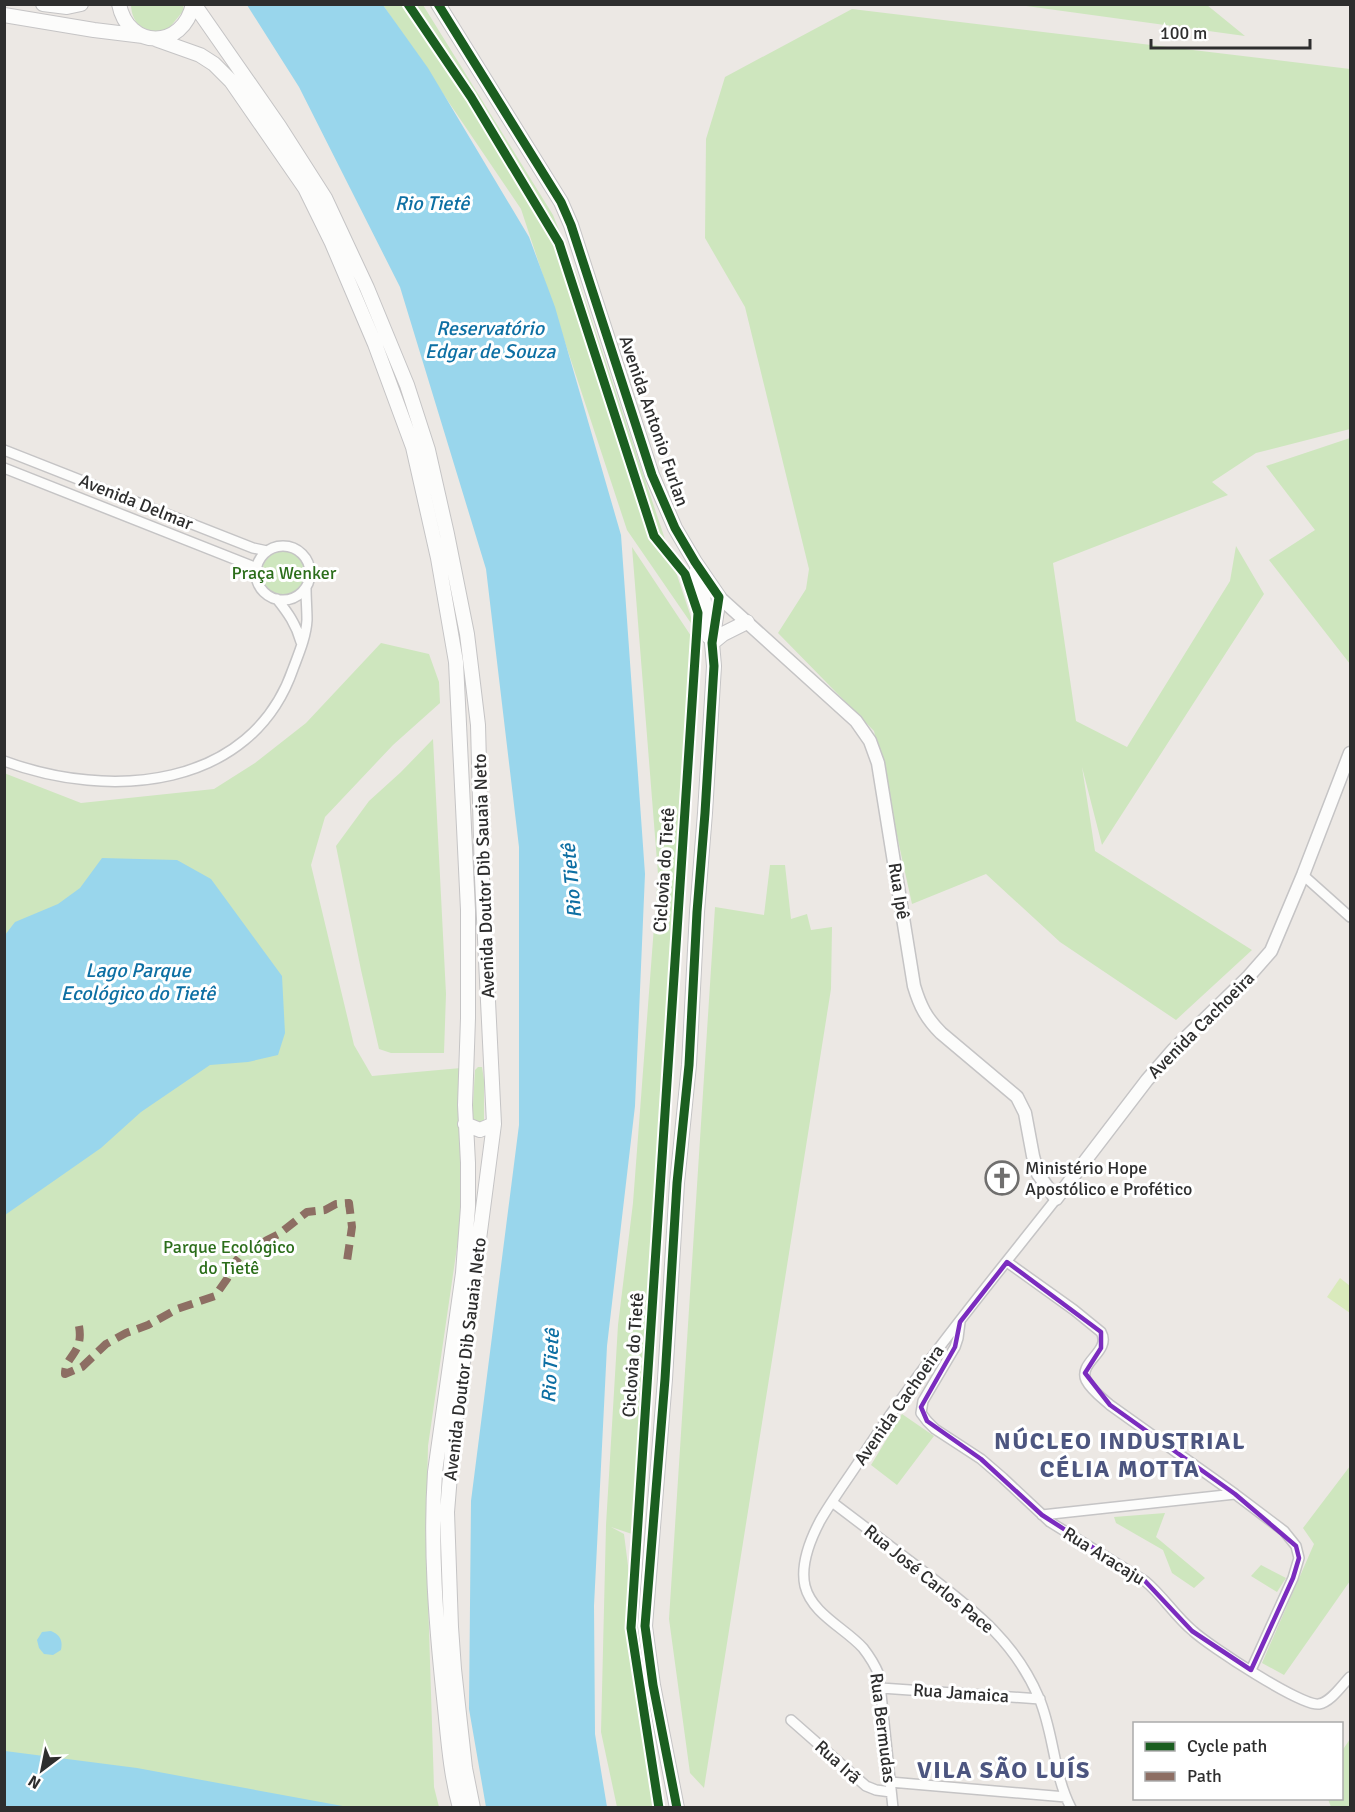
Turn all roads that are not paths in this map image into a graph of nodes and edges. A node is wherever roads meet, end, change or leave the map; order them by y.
1 (43, 4) edge
2 (81, 4) edge
3 (119, 4) edge
4 (193, 4) edge
5 (438, 4) edge
6 (4, 15) edge
7 (149, 38) junction
8 (4, 450) edge
9 (4, 468) edge
10 (267, 551) junction
11 (695, 562) junction
12 (257, 568) junction
13 (306, 588) junction
14 (719, 597) junction
15 (277, 599) junction
16 (747, 622) junction
17 (712, 643) junction
18 (302, 644) junction
19 (714, 666) junction
20 (1350, 753) edge
21 (4, 761) edge
22 (1303, 875) junction
23 (1350, 917) edge
24 (467, 1058) junction
25 (492, 1062) junction
26 (465, 1124) junction
27 (494, 1124) junction
28 (1056, 1199) junction
29 (1007, 1262) junction
30 (960, 1322) junction
31 (1235, 1494) junction
32 (832, 1502) junction
33 (1042, 1515) junction
34 (1251, 1670) junction
35 (1350, 1677) edge
36 (881, 1688) junction
37 (1040, 1699) junction
38 (791, 1720) dead end
39 (891, 1787) junction
40 (1066, 1797) junction
41 (460, 1808) edge
42 (473, 1808) edge
43 (677, 1808) edge
44 (893, 1808) edge
45 (1071, 1808) edge

1 - 2 main road
3 - 7 main road
4 - 7 main road
4 - 25 main road, Avenida Doutor Dib Sauaia Neto
5 - 11 main road, Avenida Antonio Furlan
6 - 7 main road
7 - 24 main road, Avenida Doutor Dib Sauaia Neto
8 - 10 street, Avenida Delmar
9 - 12 street, Avenida Delmar
10 - 12 street
10 - 13 street
11 - 14 main road, Avenida Antonio Furlan
11 - 19 main road
12 - 15 street
13 - 15 street
13 - 18 street
14 - 16 street, Rua Ipê
14 - 17 main road
15 - 18 street
16 - 17 main road
16 - 28 street, Rua Ipê
17 - 19 main road
18 - 21 street
19 - 43 main road
20 - 22 street, Avenida Cachoeira
22 - 23 street
22 - 28 street, Avenida Cachoeira
24 - 25 main road
24 - 26 main road, Avenida Doutor Dib Sauaia Neto
25 - 27 main road, Avenida Doutor Dib Sauaia Neto
26 - 27 main road
26 - 41 main road, Avenida Doutor Dib Sauaia Neto
27 - 42 main road, Avenida Doutor Dib Sauaia Neto
28 - 29 street, Avenida Cachoeira
29 - 30 street, Avenida Cachoeira
29 - 31 street
30 - 32 street, Avenida Cachoeira
30 - 33 street, Rua Aracaju
31 - 33 street
31 - 34 street
32 - 36 street, Rua Bermudas
32 - 37 street, Rua José Carlos Pace
33 - 34 street, Rua Aracaju
34 - 35 street, Rua Aracaju
36 - 37 street, Rua Jamaica
36 - 39 street, Rua Bermudas
37 - 40 street, Rua José Carlos Pace
38 - 39 street, Rua Irã
39 - 40 street, Rua Irã
39 - 44 street, Rua Bermudas
40 - 45 street, Rua José Carlos Pace

